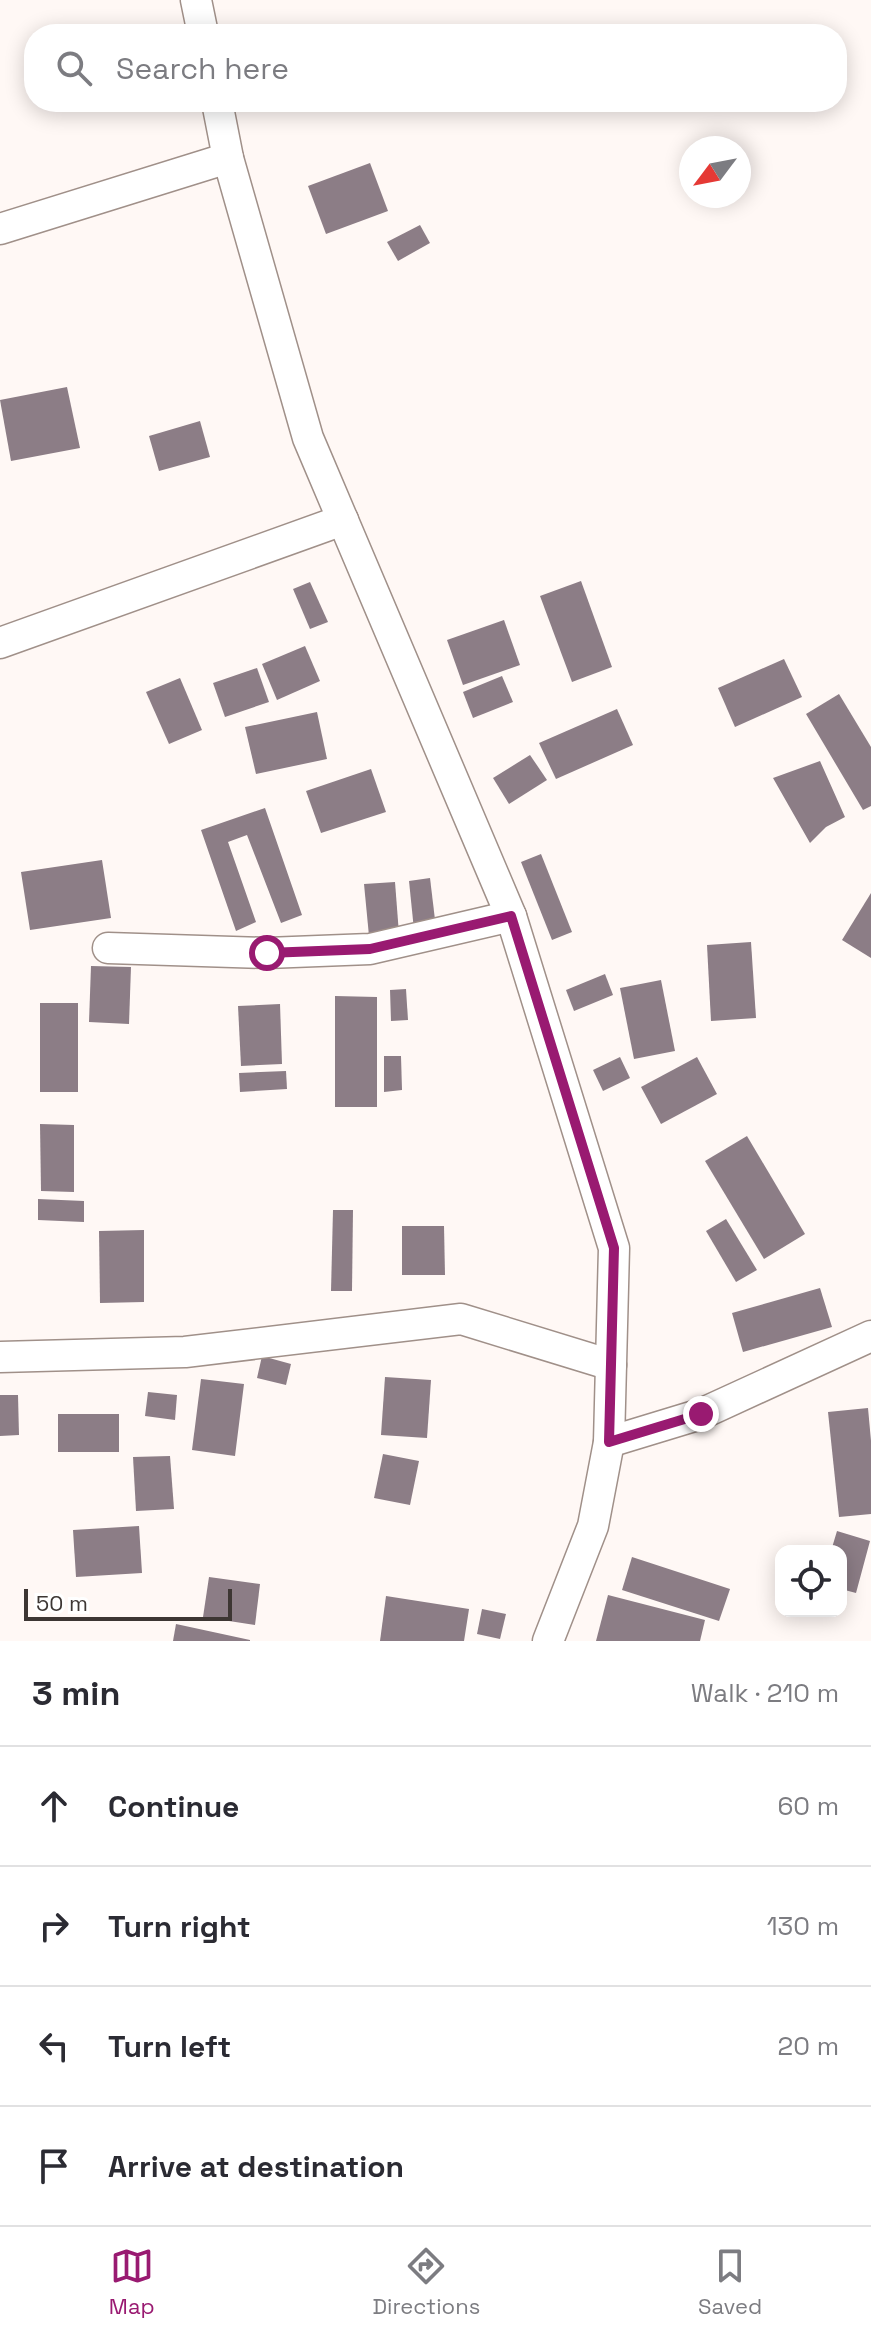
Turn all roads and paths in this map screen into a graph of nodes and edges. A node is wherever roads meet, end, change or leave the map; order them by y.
1 (196, 0) edge
2 (201, 24) edge
3 (219, 112) edge
4 (228, 158) junction
5 (0, 229) edge
6 (343, 520) junction
7 (0, 643) edge
8 (511, 916) junction
9 (108, 948) dead end
10 (871, 1336) edge
11 (0, 1357) edge
12 (611, 1365) junction
13 (609, 1442) junction
14 (548, 1641) edge

1 - 2 street
3 - 4 street
4 - 5 street
4 - 6 street
6 - 7 street
6 - 8 street
8 - 9 street
8 - 12 street
10 - 13 street
11 - 12 street
12 - 13 street
13 - 14 street

